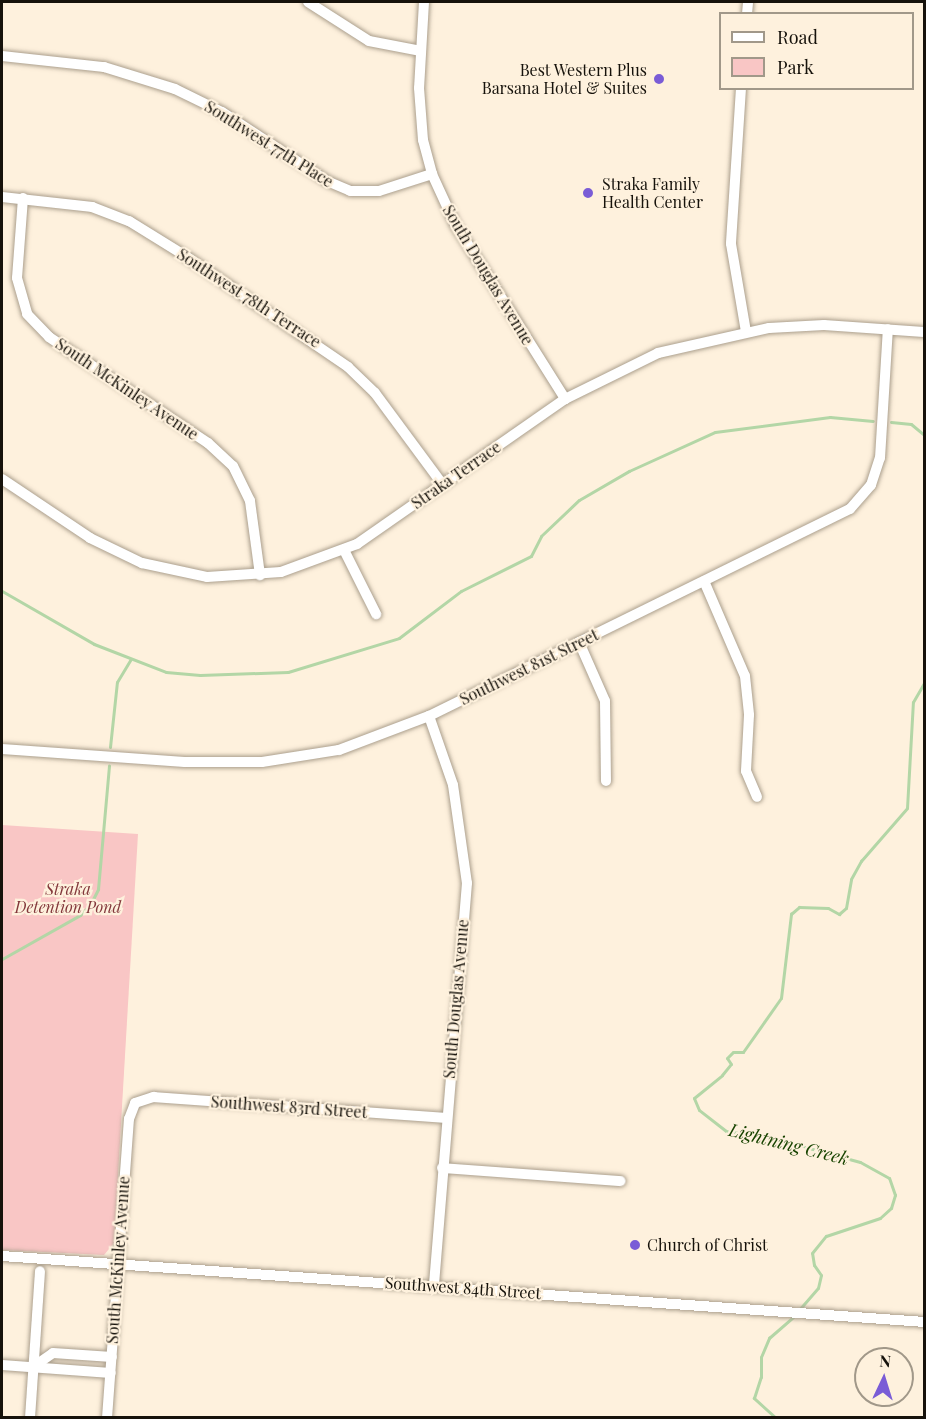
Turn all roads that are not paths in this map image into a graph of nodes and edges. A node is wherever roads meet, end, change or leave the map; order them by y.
1 (308, 2) edge
2 (424, 2) edge
3 (421, 51) junction
4 (2, 56) edge
5 (741, 90) edge
6 (432, 174) junction
7 (2, 196) edge
8 (22, 198) junction
9 (888, 329) junction
10 (746, 332) junction
11 (924, 332) edge
12 (565, 399) junction
13 (2, 479) edge
14 (443, 485) junction
15 (344, 550) junction
16 (261, 574) junction
17 (704, 581) junction
18 (376, 614) dead end
19 (579, 642) junction
20 (429, 716) junction
21 (2, 749) edge
22 (606, 782) dead end
23 (757, 797) dead end
24 (135, 1103) joint
25 (446, 1118) junction
26 (442, 1168) junction
27 (621, 1181) dead end
28 (2, 1256) edge
29 (118, 1264) junction
30 (39, 1271) dead end
31 (434, 1286) junction
32 (924, 1322) edge
33 (111, 1356) junction
34 (2, 1365) edge
35 (33, 1367) junction
36 (111, 1373) junction
37 (30, 1418) edge
38 (107, 1418) edge

1 - 3 street
2 - 3 street, South Douglas Avenue
3 - 6 street, South Douglas Avenue
4 - 6 street, Southwest 77th Place
5 - 10 street
6 - 12 street, South Douglas Avenue
7 - 8 street, Southwest 78th Terrace
8 - 14 street, Southwest 78th Terrace
8 - 16 street, South McKinley Avenue
9 - 10 street, Straka Terrace
9 - 11 street, Straka Terrace
9 - 17 street, Southwest 81st Street
10 - 12 street, Straka Terrace
12 - 14 street, Straka Terrace
13 - 16 street, Straka Terrace
14 - 15 street, Straka Terrace
15 - 16 street, Straka Terrace
15 - 18 street
17 - 19 street, Southwest 81st Street
17 - 23 street
19 - 20 street, Southwest 81st Street
19 - 22 street
20 - 21 street, Southwest 81st Street
20 - 25 street, South Douglas Avenue
24 - 25 street, Southwest 83rd Street
24 - 29 street, South McKinley Avenue
25 - 26 street, South Douglas Avenue
26 - 27 street
26 - 31 street, South Douglas Avenue
28 - 29 street, Southwest 84th Street
29 - 31 street, Southwest 84th Street
29 - 33 street, South McKinley Avenue
30 - 35 street
31 - 32 street, Southwest 84th Street
33 - 35 street
33 - 36 street, South McKinley Avenue
34 - 35 street
35 - 36 street
35 - 37 street
36 - 38 street, South McKinley Avenue

